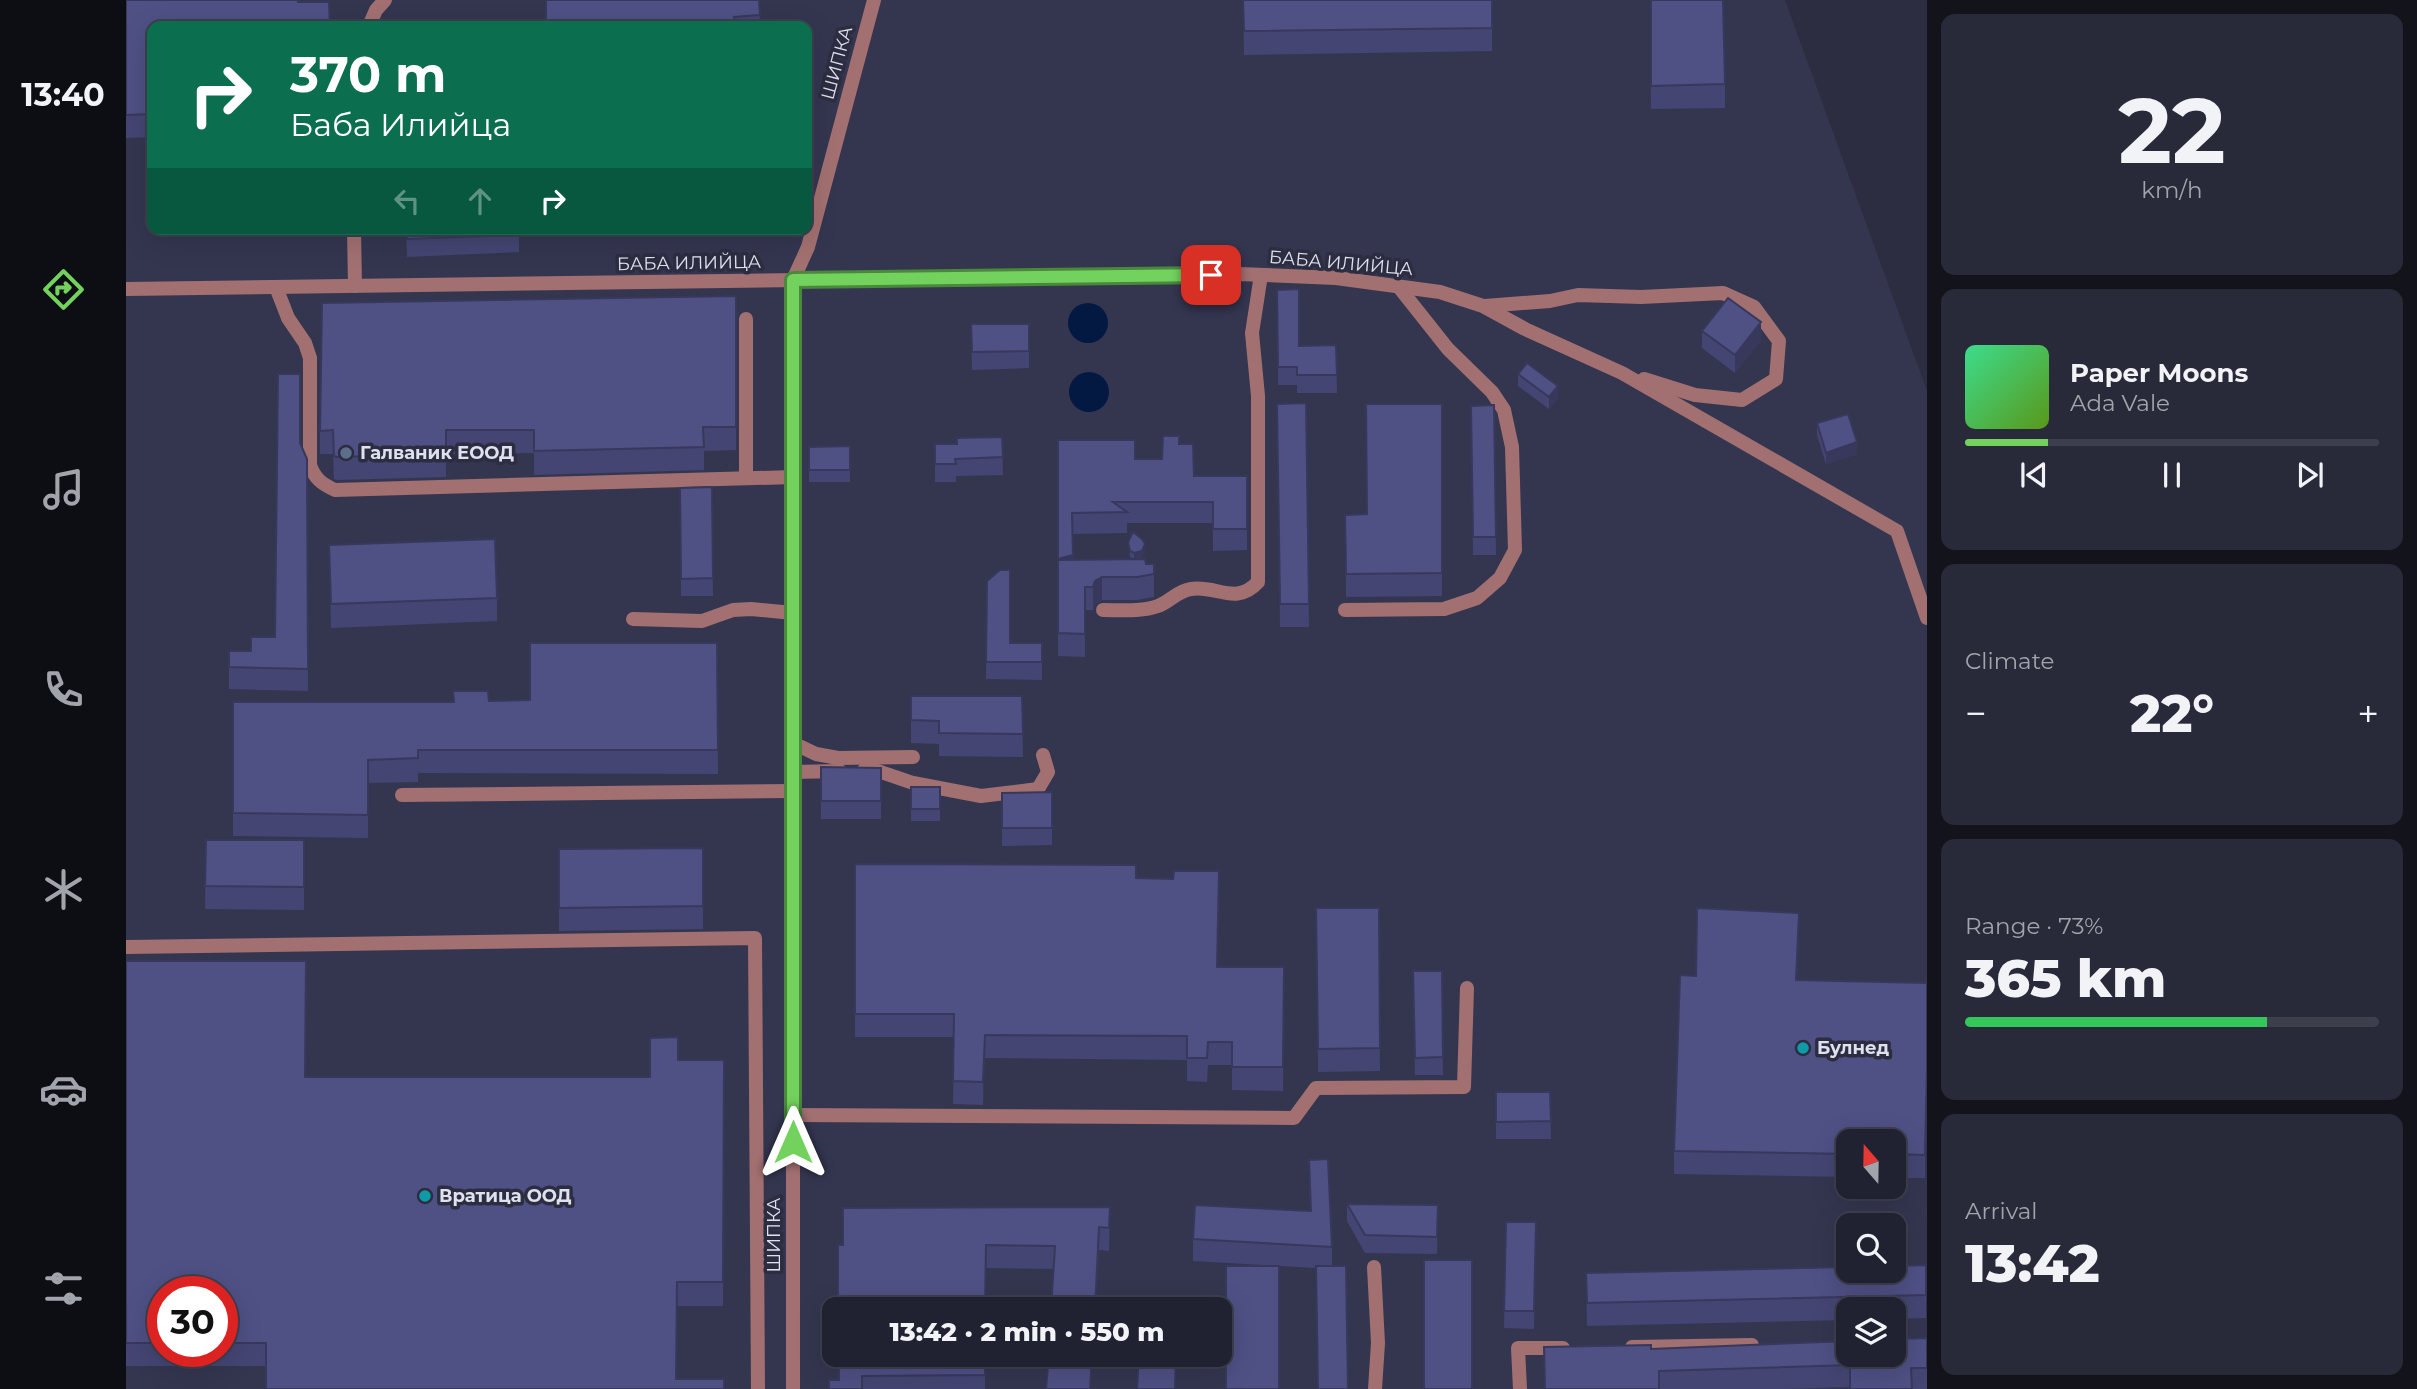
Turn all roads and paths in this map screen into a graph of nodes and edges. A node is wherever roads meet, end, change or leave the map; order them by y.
1 (385, 0) edge
2 (874, 0) edge
3 (371, 21) edge
4 (812, 232) edge
5 (354, 235) edge
6 (811, 235) edge
7 (1261, 275) junction
8 (793, 280) junction
9 (355, 286) junction
10 (1398, 286) junction
11 (276, 287) junction
12 (126, 289) edge
13 (1483, 306) junction
14 (746, 319) dead end
15 (1622, 373) junction
16 (746, 477) junction
17 (793, 477) junction
18 (1103, 610) dead end
19 (1345, 610) dead end
20 (793, 613) junction
21 (1927, 618) edge
22 (633, 619) dead end
23 (793, 743) junction
24 (1043, 755) dead end
25 (913, 757) dead end
26 (793, 772) junction
27 (793, 791) junction
28 (402, 795) dead end
29 (126, 947) edge
30 (1467, 988) dead end
31 (793, 1115) junction
32 (1374, 1267) dead end
33 (1765, 1345) edge
34 (1614, 1347) edge
35 (1573, 1348) edge
36 (758, 1389) edge
37 (793, 1389) edge
38 (1375, 1389) edge
39 (1520, 1389) edge

1 - 3 street
2 - 4 street, ШИПКА
5 - 9 street
6 - 8 street, ШИПКА
7 - 8 street, БАБА ИЛИЙЦА
7 - 10 street, БАБА ИЛИЙЦА
7 - 18 street
8 - 9 street, БАБА ИЛИЙЦА
8 - 17 street, ШИПКА
9 - 11 street, БАБА ИЛИЙЦА
10 - 13 street, БАБА ИЛИЙЦА
10 - 19 street
11 - 12 street, БАБА ИЛИЙЦА
11 - 16 street
13 - 15 street, БАБА ИЛИЙЦА
13 - 15 street
14 - 16 street
15 - 21 street, БАБА ИЛИЙЦА
16 - 17 street
17 - 20 street, ШИПКА
20 - 22 street
20 - 23 street, ШИПКА
23 - 25 street
23 - 26 street, ШИПКА
24 - 26 street
26 - 27 street, ШИПКА
27 - 28 street
27 - 31 street, ШИПКА
29 - 36 street
30 - 31 street
31 - 37 street, ШИПКА
32 - 38 street
33 - 34 street
35 - 39 street

